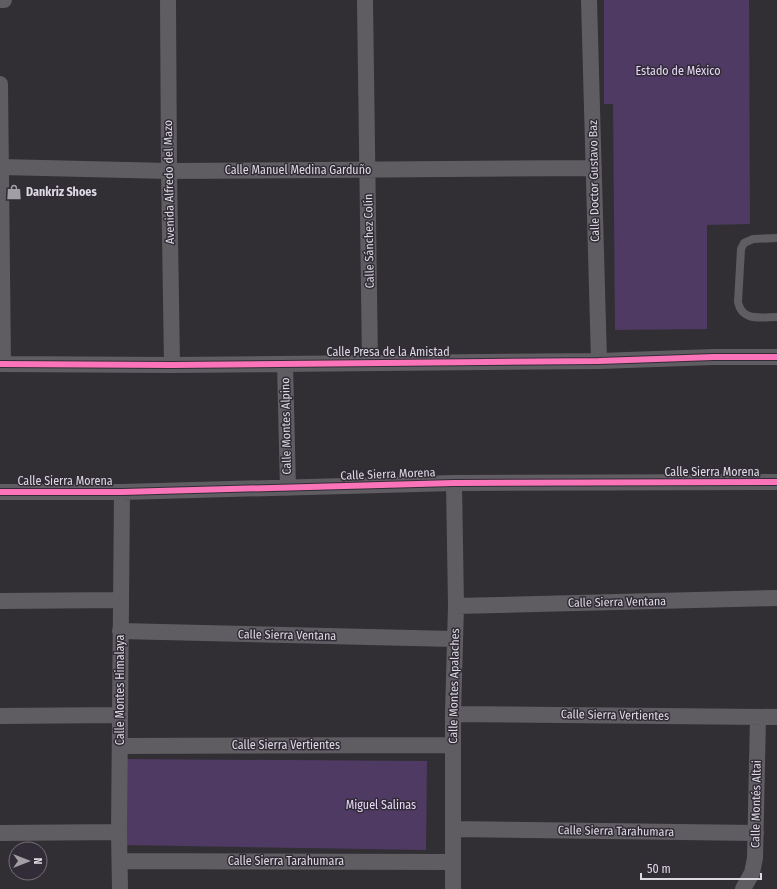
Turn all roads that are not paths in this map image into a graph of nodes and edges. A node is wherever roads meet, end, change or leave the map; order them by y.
1 (0, 0) edge
2 (4, 0) edge
3 (168, 0) edge
4 (364, 0) edge
5 (589, 0) edge
6 (0, 84) edge
7 (1, 168) junction
8 (594, 168) junction
9 (368, 170) junction
10 (169, 171) junction
11 (777, 238) edge
12 (777, 317) edge
13 (777, 357) edge
14 (599, 361) junction
15 (370, 363) junction
16 (1, 364) edge
17 (172, 364) junction
18 (285, 364) junction
19 (777, 482) edge
20 (454, 483) junction
21 (288, 488) junction
22 (0, 492) edge
23 (122, 492) junction
24 (777, 598) edge
25 (120, 600) junction
26 (0, 601) edge
27 (456, 606) junction
28 (120, 631) junction
29 (454, 639) junction
30 (452, 714) junction
31 (120, 715) junction
32 (0, 716) edge
33 (777, 716) edge
34 (758, 717) junction
35 (452, 745) junction
36 (120, 746) junction
37 (453, 829) junction
38 (0, 832) edge
39 (119, 832) junction
40 (756, 833) junction
41 (120, 861) junction
42 (453, 862) junction
43 (120, 889) edge
44 (453, 889) edge
45 (743, 889) edge

1 - 2 street
3 - 10 street, Avenida Alfredo del Mazo
4 - 9 street, Calle Sánchez Colín
5 - 8 street, Calle Doctor Gustavo Baz
6 - 7 street
7 - 10 street, Calle Manuel Medina Garduño
7 - 16 street
8 - 9 street, Calle Manuel Medina Garduño
8 - 14 street, Calle Doctor Gustavo Baz
9 - 10 street, Calle Manuel Medina Garduño
9 - 15 street, Calle Sánchez Colín
10 - 17 street, Avenida Alfredo del Mazo
11 - 12 lane
13 - 14 street, Calle Presa de la Amistad
14 - 15 street, Calle Presa de la Amistad
15 - 18 street, Calle Presa de la Amistad
16 - 17 street, Calle Presa de la Amistad
17 - 18 street, Calle Presa de la Amistad
18 - 21 street, Calle Montes Alpino
19 - 20 street, Calle Sierra Morena
20 - 21 street, Calle Sierra Morena
20 - 27 street, Calle Montes Apalaches
21 - 23 street, Calle Sierra Morena
22 - 23 street, Calle Sierra Morena
23 - 25 street, Calle Montes Himalaya
24 - 27 street, Calle Sierra Ventana
25 - 26 street
25 - 28 street, Calle Montes Himalaya
27 - 29 street, Calle Montes Apalaches
28 - 29 street, Calle Sierra Ventana
28 - 31 street, Calle Montes Himalaya
29 - 30 street, Calle Montes Apalaches
30 - 34 street, Calle Sierra Vertientes
30 - 35 street, Calle Montes Apalaches
31 - 32 street
31 - 36 street, Calle Montes Himalaya
33 - 34 street, Calle Sierra Vertientes
34 - 40 street, Calle Montés Altai
35 - 36 street, Calle Sierra Vertientes
35 - 37 street, Calle Montes Apalaches
36 - 39 street, Calle Montes Himalaya
37 - 40 street, Calle Sierra Tarahumara
37 - 42 street, Calle Montes Apalaches
38 - 39 street
39 - 41 street, Calle Montes Himalaya
40 - 45 street, Calle Montés Altai
41 - 42 street, Calle Sierra Tarahumara
41 - 43 street, Calle Montes Himalaya
42 - 44 street, Calle Montes Apalaches

